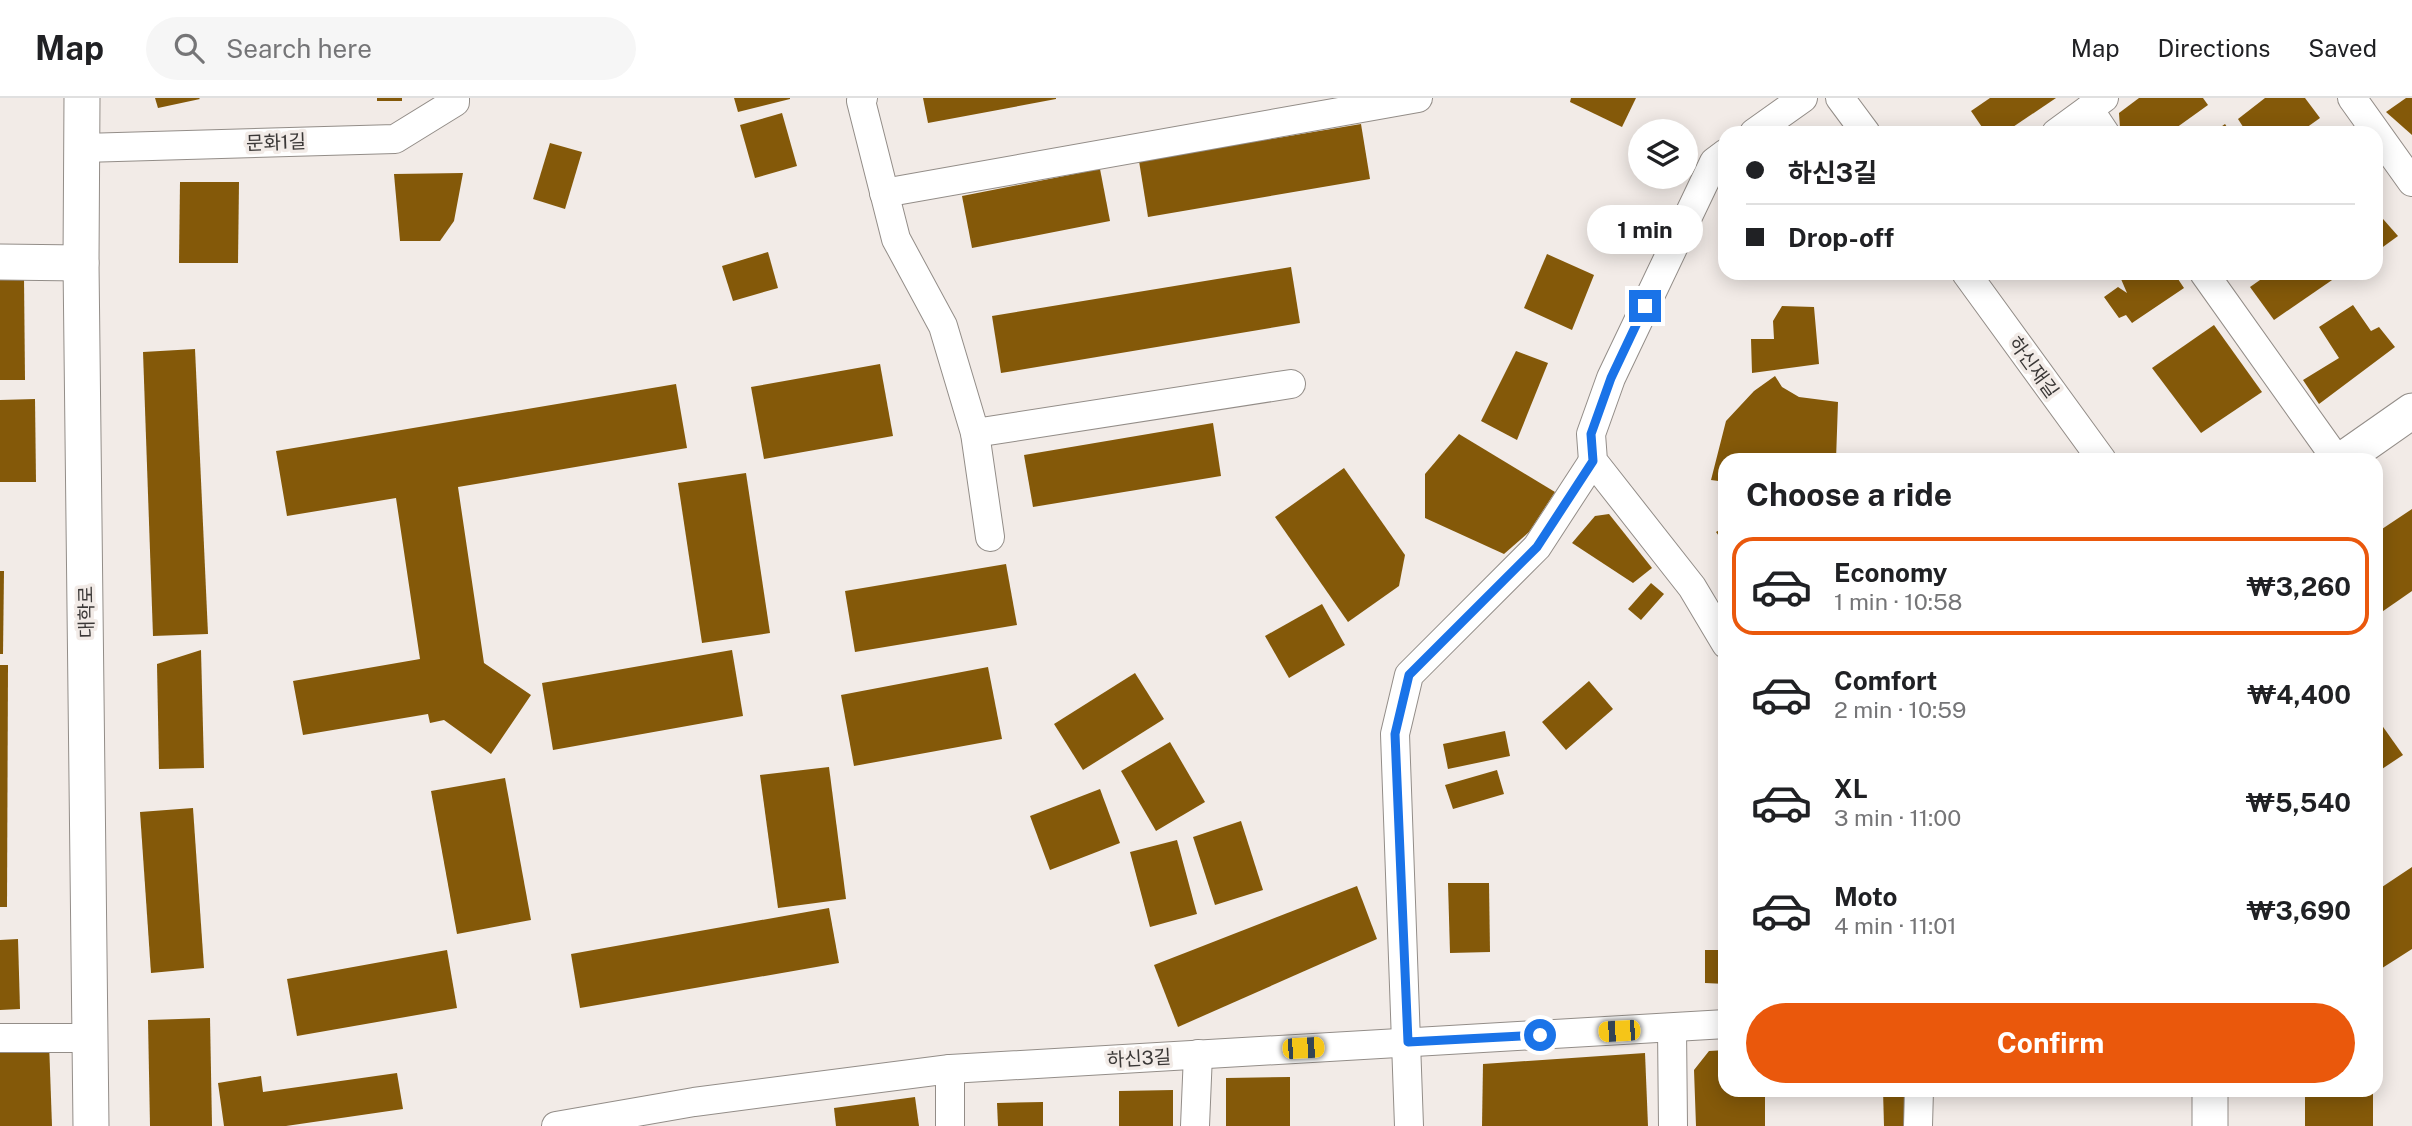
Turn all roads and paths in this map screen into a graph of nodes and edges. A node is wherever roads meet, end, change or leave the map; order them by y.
1 (82, 98) edge
2 (455, 98) edge
3 (863, 98) edge
4 (1419, 98) edge
5 (1803, 98) edge
6 (1840, 98) edge
7 (2352, 98) edge
8 (2096, 104) edge
9 (1764, 126) edge
10 (1861, 126) edge
11 (2066, 126) edge
12 (2103, 126) edge
13 (2372, 126) edge
14 (2383, 141) edge
15 (83, 148) junction
16 (1718, 159) edge
17 (2412, 182) edge
18 (884, 193) junction
19 (0, 262) edge
20 (81, 263) junction
21 (1971, 280) edge
22 (2209, 280) edge
23 (1291, 384) dead end
24 (2412, 411) edge
25 (975, 433) junction
26 (2097, 453) edge
27 (2334, 453) edge
28 (2349, 453) edge
29 (1593, 461) junction
30 (990, 537) dead end
31 (1718, 630) edge
32 (1718, 1025) edge
33 (1672, 1028) junction
34 (0, 1038) edge
35 (92, 1038) junction
36 (1408, 1042) junction
37 (1198, 1054) junction
38 (950, 1069) junction
39 (1919, 1097) edge
40 (2210, 1097) edge
41 (694, 1114) edge
42 (91, 1126) edge
43 (556, 1126) edge
44 (950, 1126) edge
45 (1195, 1126) edge
46 (1409, 1126) edge
47 (1673, 1126) edge
48 (1919, 1126) edge
49 (2210, 1126) edge

1 - 15 street, 대학로
2 - 15 street, 문화1길
3 - 18 street
4 - 18 street
5 - 9 street
6 - 10 street
7 - 13 street
8 - 11 street
8 - 12 street
14 - 17 street
15 - 20 street, 대학로
16 - 29 street
18 - 25 street
19 - 20 street
20 - 35 street, 대학로
21 - 26 street, 하신재길
22 - 27 street
23 - 25 street
24 - 28 street
25 - 30 street
29 - 31 street
29 - 36 street
32 - 33 street, 하신3길
33 - 36 street, 하신3길
33 - 47 street
34 - 35 street
35 - 42 street, 대학로
36 - 37 street, 하신3길
36 - 46 street
37 - 38 street, 하신3길
37 - 45 street
38 - 41 street, 하신3길
38 - 44 street
39 - 48 street
40 - 49 street
41 - 43 street, 하신3길

